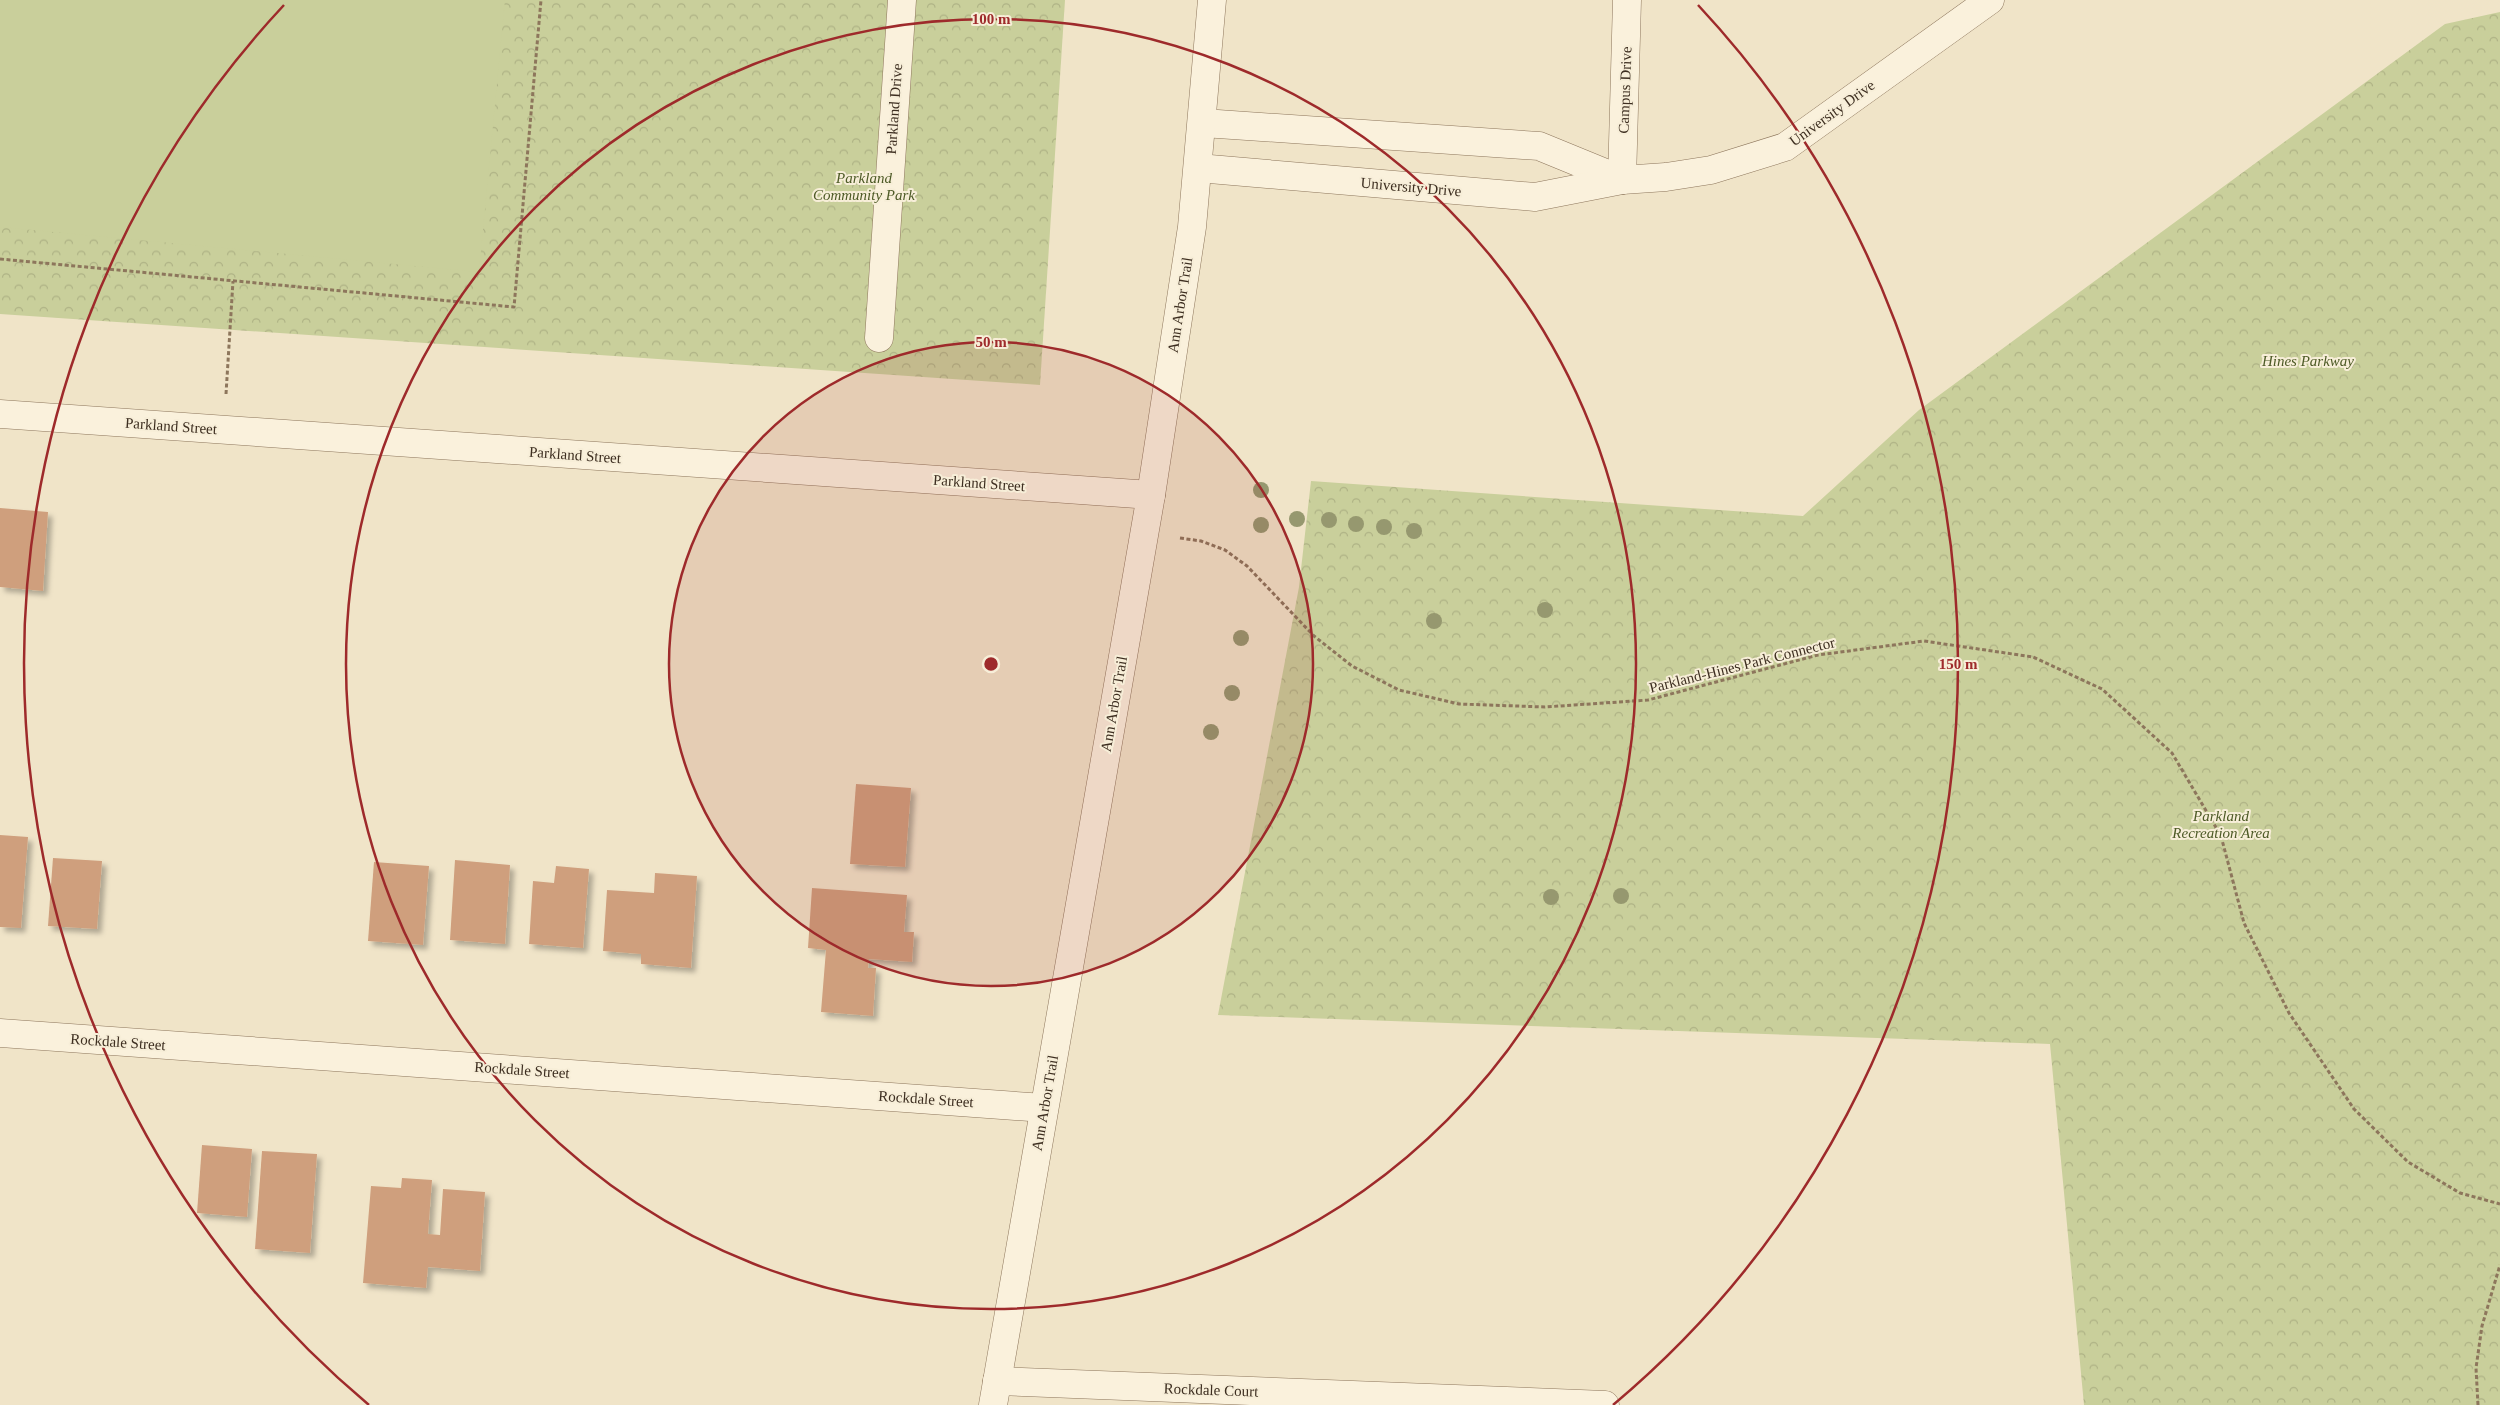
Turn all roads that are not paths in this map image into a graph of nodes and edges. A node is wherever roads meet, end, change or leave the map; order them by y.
1 (902, 0) edge
2 (1212, 0) edge
3 (1627, 0) edge
4 (1990, 0) edge
5 (1203, 123) junction
6 (1198, 168) junction
7 (1622, 180) junction
8 (879, 338) dead end
9 (0, 414) edge
10 (1150, 495) junction
11 (0, 1033) edge
12 (1044, 1108) junction
13 (995, 1393) edge
14 (1606, 1405) edge

1 - 8 street, Parkland Drive
2 - 5 street, Ann Arbor Trail
3 - 7 street, Campus Drive
4 - 7 street, University Drive
5 - 6 street, Ann Arbor Trail
5 - 7 street, University Drive
6 - 7 street, University Drive
6 - 10 street, Ann Arbor Trail
9 - 10 street, Parkland Street
10 - 12 street, Ann Arbor Trail
11 - 12 street, Rockdale Street
12 - 13 street, Ann Arbor Trail
13 - 14 street, Rockdale Court

